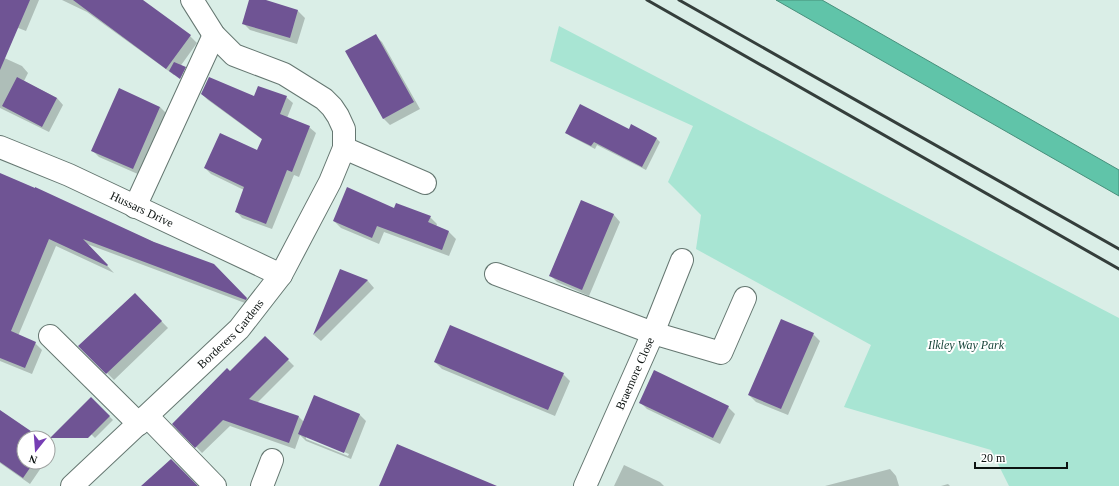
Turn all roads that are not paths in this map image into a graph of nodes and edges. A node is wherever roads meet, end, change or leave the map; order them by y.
1 (192, 0) edge
2 (214, 35) junction
3 (0, 148) edge
4 (344, 148) junction
5 (425, 183) dead end
6 (135, 207) junction
7 (682, 260) dead end
8 (496, 274) dead end
9 (281, 275) junction
10 (746, 298) dead end
11 (653, 332) junction
12 (50, 336) dead end
13 (143, 420) junction
14 (272, 460) dead end
15 (72, 486) edge
16 (215, 486) edge
17 (262, 486) edge
18 (585, 486) edge

1 - 2 street, Borderers Gardens
2 - 4 street, Borderers Gardens
2 - 6 street
3 - 6 street, Hussars Drive
4 - 5 street
4 - 9 street, Borderers Gardens
6 - 9 street, Hussars Drive
7 - 11 street, Braemore Close
8 - 11 street
9 - 13 street, Borderers Gardens
10 - 11 street
11 - 18 street, Braemore Close
12 - 13 street
13 - 15 street, Borderers Gardens
13 - 16 street
14 - 17 street

